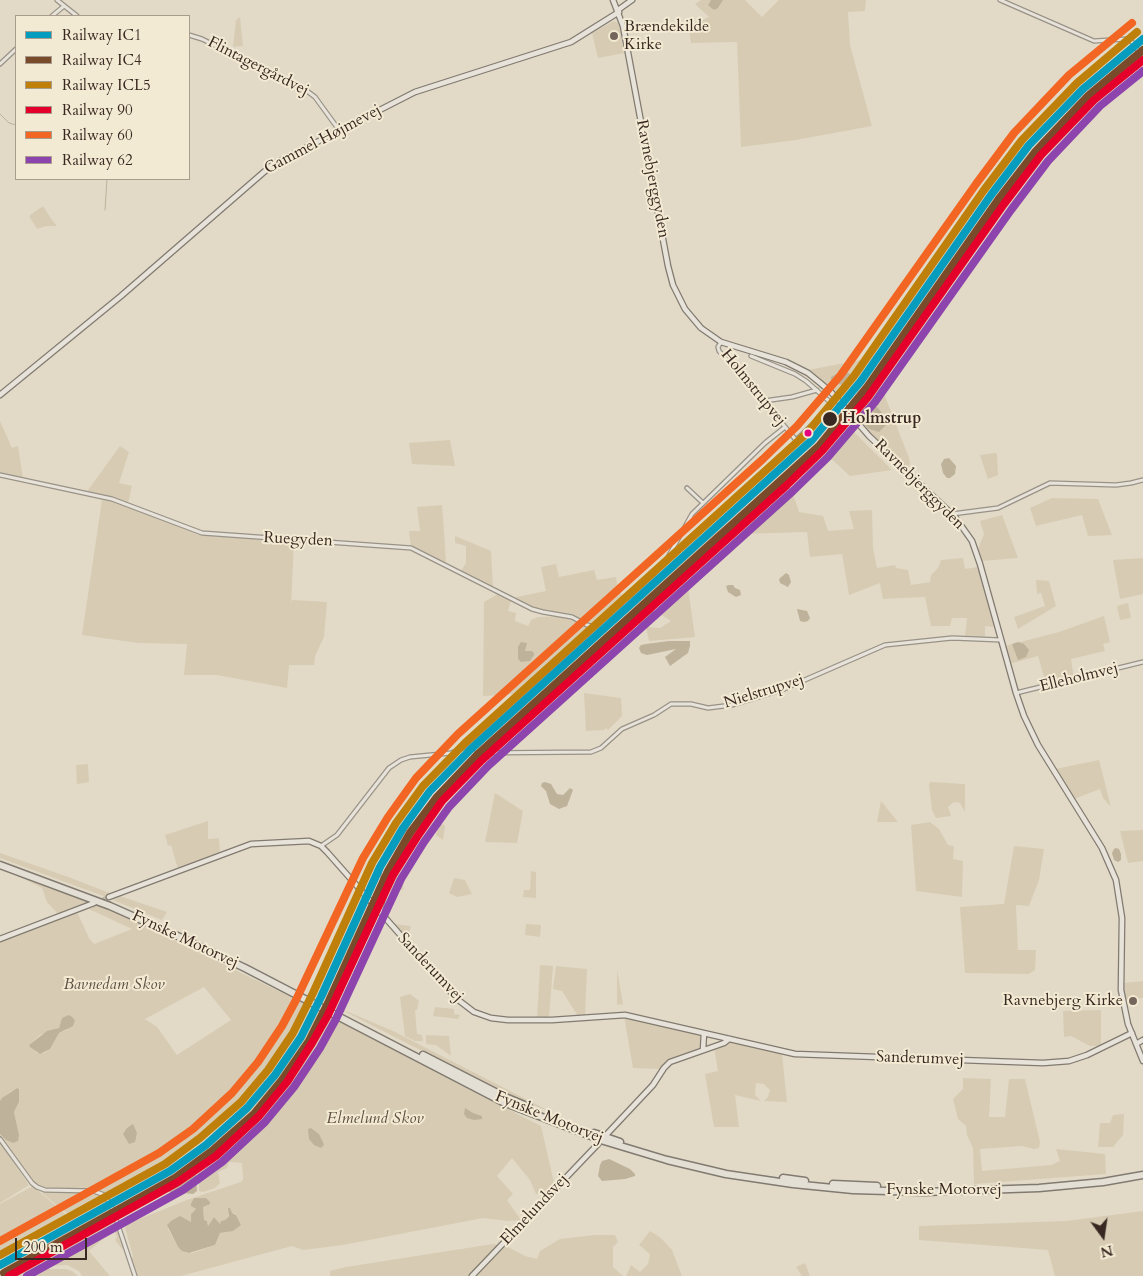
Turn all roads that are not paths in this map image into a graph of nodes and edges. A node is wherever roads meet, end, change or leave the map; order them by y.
1 (57, 0) edge
2 (613, 0) edge
3 (632, 0) edge
4 (1000, 0) edge
5 (64, 6) junction
6 (618, 11) junction
7 (53, 15) edge
8 (76, 15) edge
9 (190, 35) edge
10 (15, 50) edge
11 (1143, 57) edge
12 (0, 64) edge
13 (339, 130) junction
14 (721, 342) junction
15 (751, 356) dead end
16 (817, 390) junction
17 (0, 396) edge
18 (764, 401) junction
19 (785, 427) junction
20 (0, 476) edge
21 (1143, 480) edge
22 (687, 488) dead end
23 (702, 503) junction
24 (952, 514) junction
25 (587, 625) junction
26 (596, 627) junction
27 (589, 634) junction
28 (1002, 640) junction
29 (1143, 662) edge
30 (1016, 693) junction
31 (321, 846) junction
32 (0, 861) edge
33 (0, 865) edge
34 (109, 897) tunnel mouth
35 (382, 902) junction
36 (94, 903) tunnel mouth
37 (373, 905) junction
38 (380, 913) junction
39 (0, 939) edge
40 (307, 998) junction
41 (704, 1033) junction
42 (1132, 1033) junction
43 (729, 1039) junction
44 (1143, 1040) edge
45 (1136, 1044) junction
46 (703, 1050) junction
47 (1143, 1061) edge
48 (607, 1134) dead end
49 (0, 1139) edge
50 (598, 1144) dead end
51 (1143, 1173) edge
52 (135, 1276) edge
53 (472, 1276) edge

1 - 5 street
2 - 6 street, Ravnebjerggyden
3 - 6 street, Gammel Højmevej
4 - 11 street
5 - 7 street
5 - 8 street
6 - 13 street, Gammel Højmevej
6 - 14 street, Ravnebjerggyden
9 - 13 street, Flintagergårdvej
10 - 12 street
13 - 17 street, Gammel Højmevej
14 - 18 street, Holmstrupvej
14 - 24 street, Ravnebjerggyden
15 - 16 street
16 - 18 street
16 - 19 street, Holmstrupvej
18 - 19 street, Holmstrupvej
19 - 23 street
20 - 25 street, Ruegyden
21 - 24 street
22 - 23 street
23 - 26 street
24 - 28 street, Ravnebjerggyden
25 - 26 street, Ruegyden
25 - 27 street
26 - 27 street
27 - 31 street
28 - 30 street, Ravnebjerggyden
28 - 35 street, Nielstrupvej
29 - 30 street, Elleholmvej
30 - 42 street, Ravnebjerggyden
31 - 34 street
31 - 37 street, Sanderumvej
32 - 40 highway, Fynske Motorvej
33 - 40 highway, Fynske Motorvej
35 - 37 street
35 - 38 street, Nielstrupvej
36 - 39 street
37 - 38 street, Sanderumvej
38 - 41 street, Sanderumvej
40 - 51 highway, Fynske Motorvej
41 - 43 street, Sanderumvej
41 - 46 street
42 - 43 street, Sanderumvej
42 - 45 street, Ravnebjerggyden
43 - 46 street
44 - 45 street
45 - 47 street, Ravnebjerggyden
46 - 48 street
49 - 52 street
50 - 53 street, Elmelundsvej

